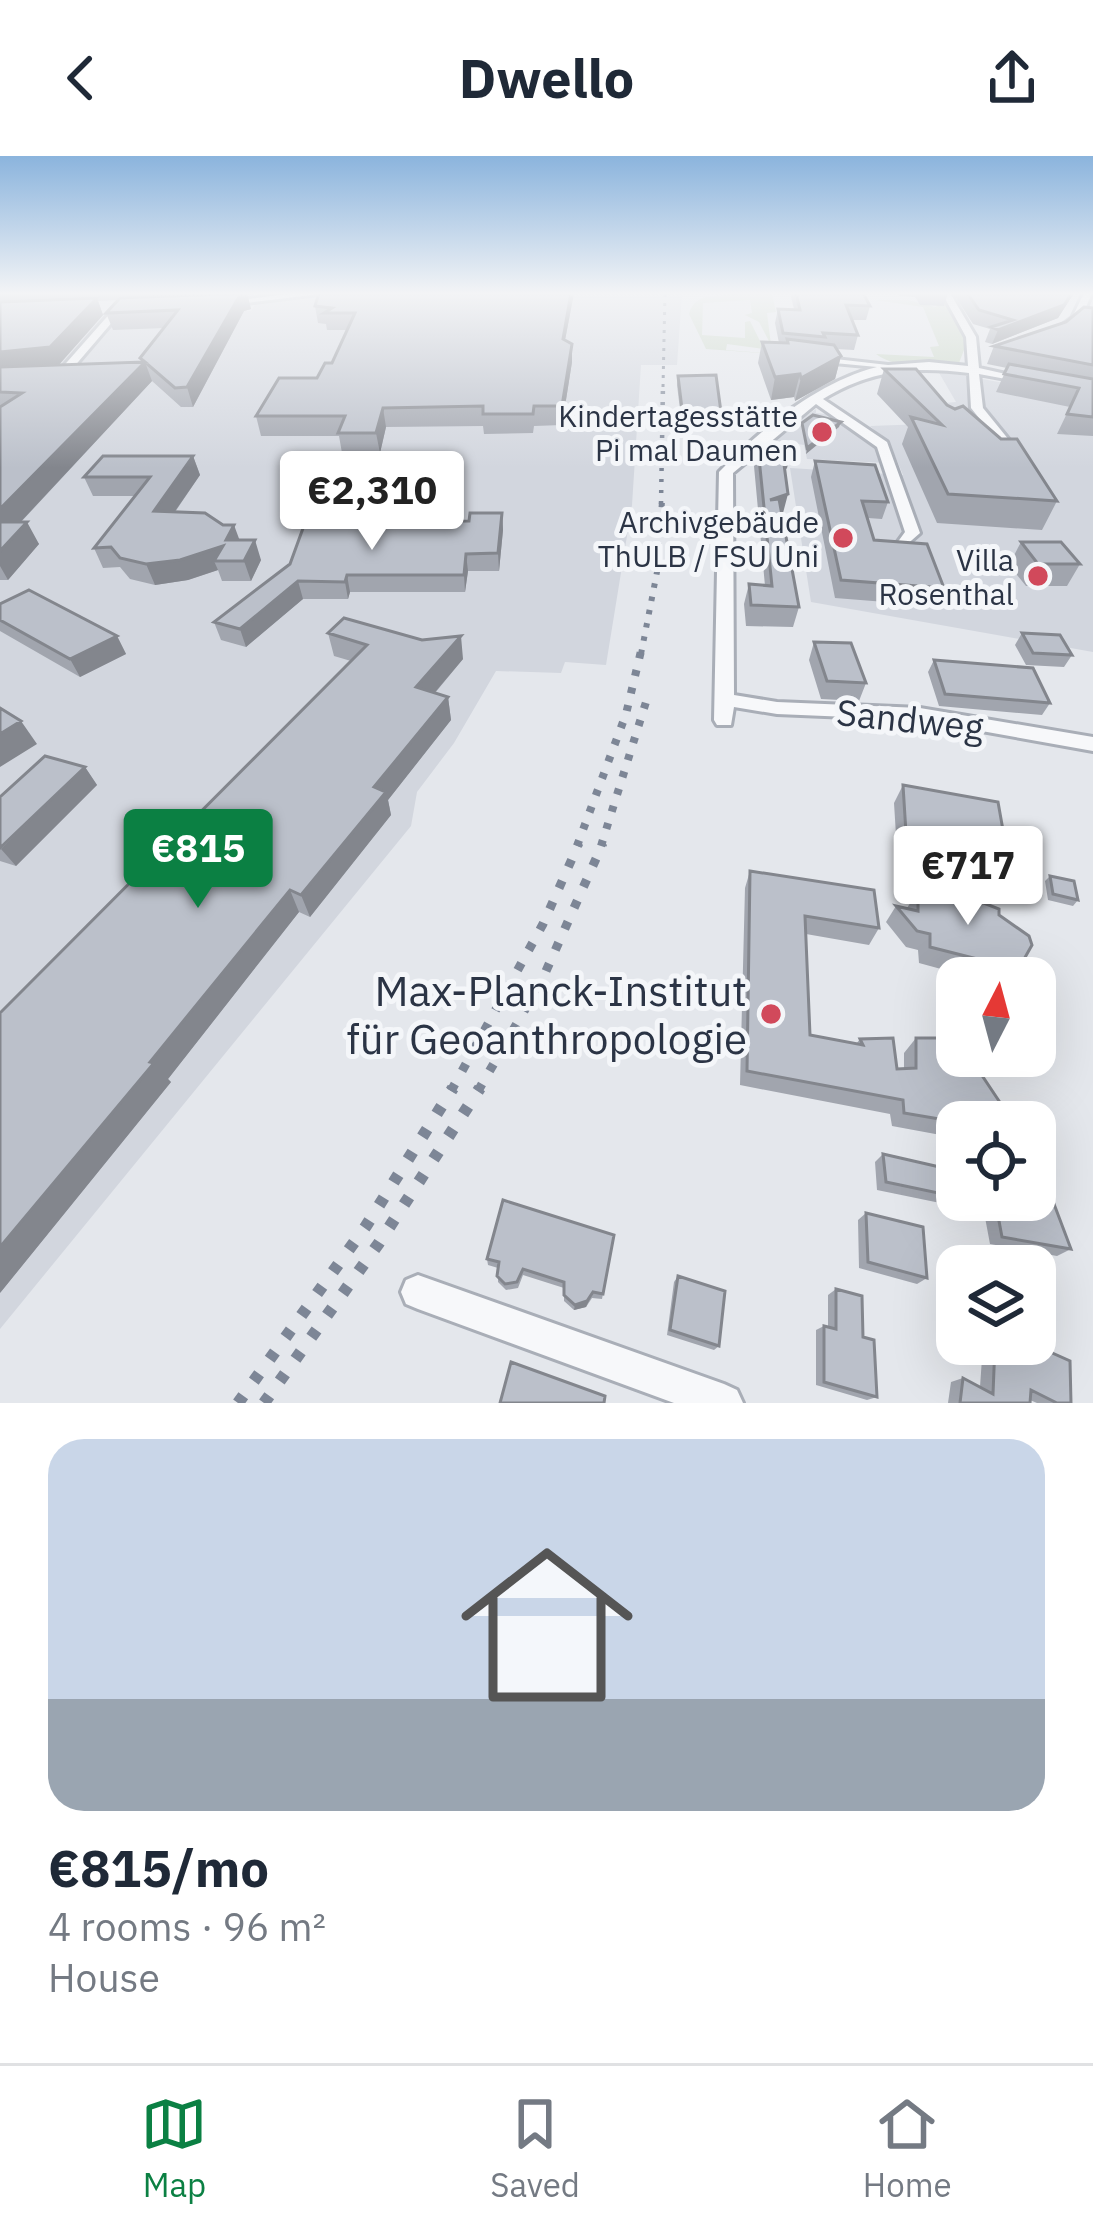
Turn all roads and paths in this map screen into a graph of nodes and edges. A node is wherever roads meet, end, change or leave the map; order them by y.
1 (82, 351) edge
2 (973, 351) edge
3 (988, 352) dead end
4 (791, 356) edge
5 (896, 368) junction
6 (975, 370) junction
7 (0, 379) edge
8 (1051, 385) edge
9 (910, 386) edge
10 (818, 401) junction
11 (1003, 440) edge
12 (904, 544) edge
13 (1093, 744) edge
14 (418, 1292) dead end
15 (724, 1403) edge

1 - 7 street
2 - 6 street
3 - 6 street
4 - 5 street
5 - 6 street
5 - 9 street
5 - 10 street
6 - 8 street
6 - 11 street
10 - 12 street
10 - 13 street, Sandweg
14 - 15 street

